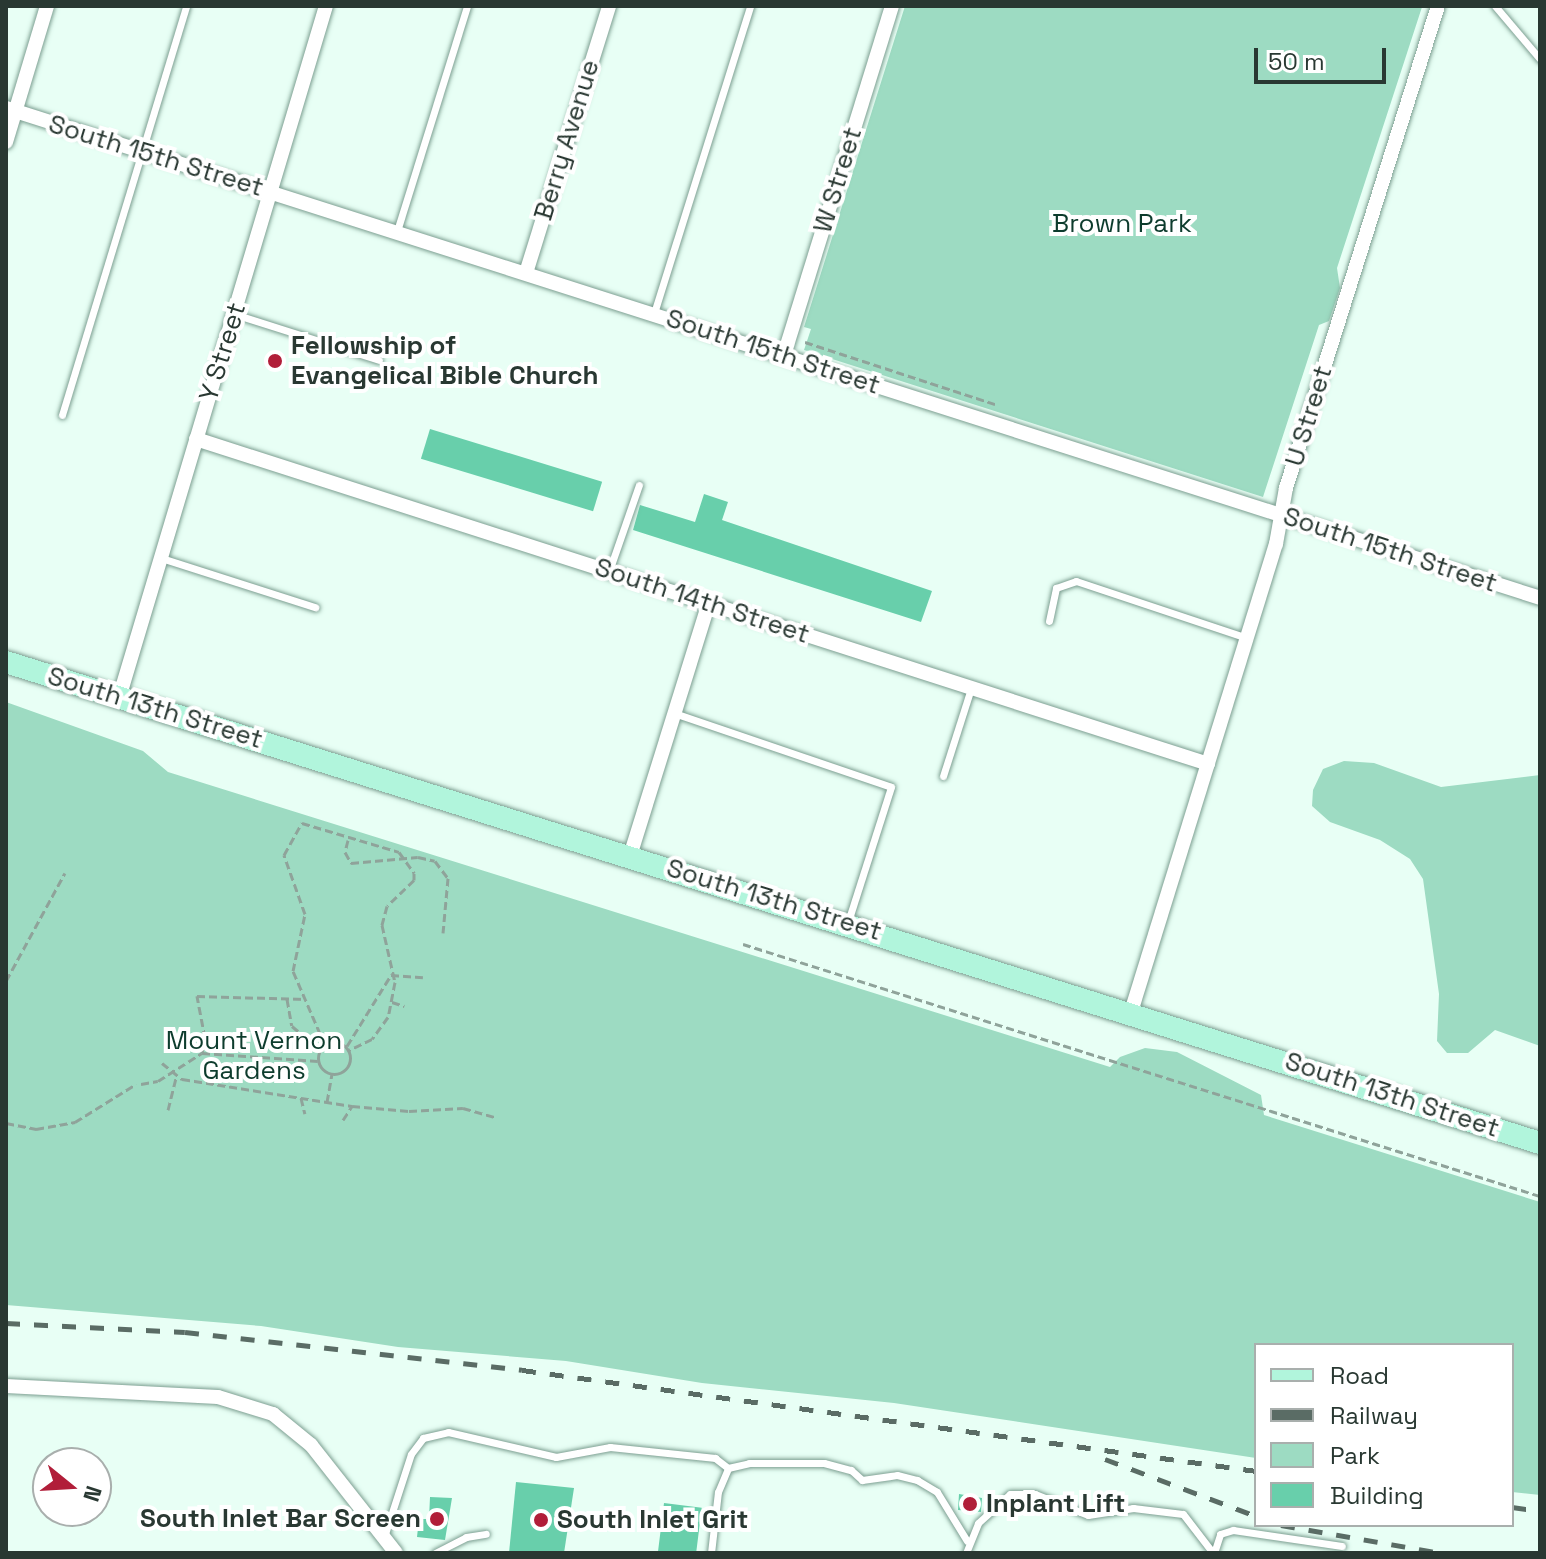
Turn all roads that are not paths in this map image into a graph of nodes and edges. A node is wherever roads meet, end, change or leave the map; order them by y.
1 (47, 6) edge
2 (186, 6) edge
3 (326, 6) edge
4 (467, 6) edge
5 (609, 6) edge
6 (750, 6) edge
7 (892, 6) edge
8 (1438, 6) edge
9 (1495, 6) edge
10 (1540, 59) edge
11 (11, 110) edge
12 (6, 142) edge
13 (142, 151) junction
14 (271, 192) junction
15 (397, 231) junction
16 (526, 273) junction
17 (654, 313) junction
18 (234, 314) junction
19 (784, 355) junction
20 (379, 360) dead end
21 (62, 415) dead end
22 (196, 439) junction
23 (639, 485) dead end
24 (1281, 515) junction
25 (160, 558) junction
26 (609, 571) junction
27 (1540, 598) edge
28 (709, 603) junction
29 (315, 607) dead end
30 (1049, 621) dead end
31 (1247, 638) junction
32 (6, 662) edge
33 (971, 688) junction
34 (119, 698) junction
35 (674, 713) junction
36 (1208, 764) junction
37 (943, 776) dead end
38 (630, 856) junction
39 (848, 922) junction
40 (1131, 1012) junction
41 (1540, 1143) edge
42 (6, 1386) edge
43 (728, 1468) junction
44 (486, 1534) dead end
45 (384, 1537) junction
46 (967, 1541) junction
47 (1342, 1546) dead end
48 (396, 1553) edge
49 (435, 1553) edge
50 (711, 1553) edge
51 (966, 1553) edge
52 (1213, 1553) edge

1 - 11 street
2 - 13 lane
3 - 14 street, Y Street
4 - 15 lane
5 - 16 street, Berry Avenue
6 - 17 lane
7 - 19 street, W Street
8 - 24 street, U Street
9 - 10 lane
11 - 12 street
11 - 13 street, South 15th Street
13 - 14 street, South 15th Street
13 - 21 lane
14 - 15 street, South 15th Street
14 - 18 street, Y Street
15 - 16 street, South 15th Street
16 - 17 street, South 15th Street
17 - 19 street, South 15th Street
18 - 20 lane
18 - 22 street, Y Street
19 - 24 street, South 15th Street
22 - 25 street, Y Street
22 - 26 street, South 14th Street
23 - 26 lane
24 - 27 street, South 15th Street
24 - 31 street, U Street
25 - 29 lane
25 - 34 street, Y Street
26 - 28 street, South 14th Street
28 - 33 street, South 14th Street
28 - 35 street
30 - 31 lane
31 - 36 street, U Street
32 - 34 main road, South 13th Street
33 - 36 street, South 14th Street
33 - 37 lane
34 - 38 main road, South 13th Street
35 - 38 street
35 - 39 lane
36 - 40 street, U Street
38 - 39 main road, South 13th Street
39 - 40 main road, South 13th Street
40 - 41 main road, South 13th Street
42 - 45 street
43 - 45 lane
43 - 46 lane
43 - 50 lane
44 - 49 lane
45 - 48 street
46 - 51 lane
46 - 52 lane
47 - 52 lane

